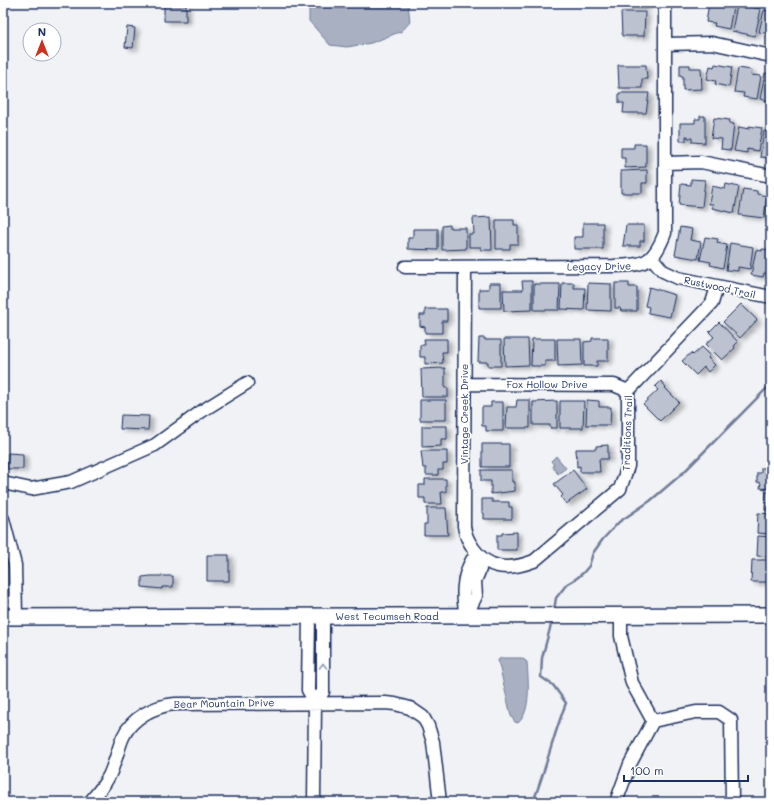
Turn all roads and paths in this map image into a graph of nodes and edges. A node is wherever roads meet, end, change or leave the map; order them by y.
1 (665, 3) edge
2 (666, 44) junction
3 (771, 56) edge
4 (665, 163) junction
5 (771, 176) edge
6 (652, 258) junction
7 (405, 267) dead end
8 (464, 268) junction
9 (717, 287) junction
10 (771, 297) edge
11 (247, 384) dead end
12 (464, 384) junction
13 (628, 392) junction
14 (3, 483) edge
15 (3, 519) edge
16 (479, 557) junction
17 (621, 615) junction
18 (771, 615) edge
19 (316, 616) junction
20 (466, 616) junction
21 (10, 617) edge
22 (315, 702) junction
23 (653, 721) junction
24 (90, 802) edge
25 (314, 802) edge
26 (440, 802) edge
27 (616, 802) edge
28 (732, 802) edge

1 - 2 street
2 - 3 street
2 - 4 street
4 - 5 street
4 - 6 street
6 - 8 street, Legacy Drive
6 - 9 street, Rustwood Trail
7 - 8 street, Legacy Drive
8 - 12 street, Vintage Creek Drive
9 - 10 street, Rustwood Trail
9 - 13 street, Traditions Trail
11 - 14 street
12 - 13 street, Fox Hollow Drive
12 - 16 street, Vintage Creek Drive
13 - 16 street, Traditions Trail
15 - 21 street
16 - 20 street
17 - 18 main road, West Tecumseh Road
17 - 20 main road, West Tecumseh Road
17 - 23 street
19 - 20 main road, West Tecumseh Road
19 - 21 main road, West Tecumseh Road
19 - 22 street
22 - 24 street, Bear Mountain Drive
22 - 25 street
22 - 26 street, Bear Mountain Drive
23 - 27 street
23 - 28 street

